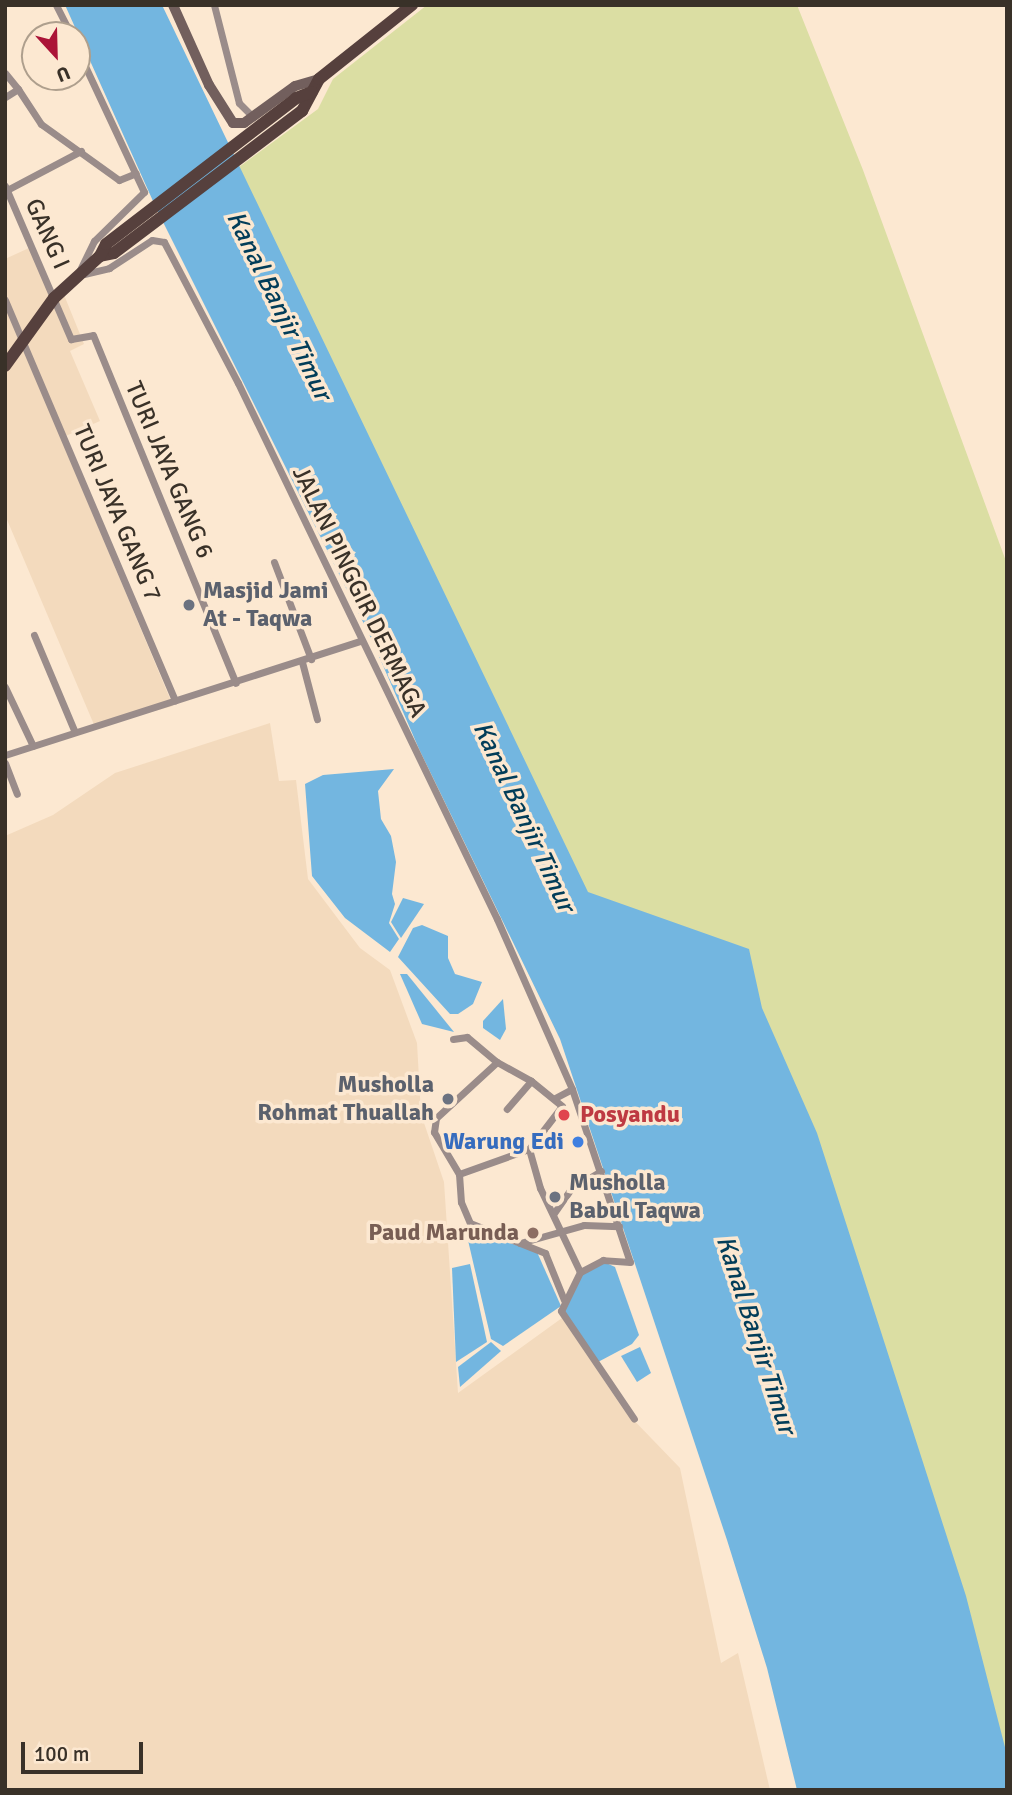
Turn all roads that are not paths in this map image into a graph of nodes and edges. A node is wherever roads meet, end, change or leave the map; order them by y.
1 (57, 5) edge
2 (173, 5) edge
3 (214, 5) edge
4 (412, 5) edge
5 (64, 21) edge
6 (7, 77) edge
7 (91, 78) edge
8 (320, 79) junction
9 (18, 89) junction
10 (312, 92) junction
11 (5, 97) edge
12 (253, 117) junction
13 (81, 151) junction
14 (136, 173) junction
15 (6, 189) edge
16 (149, 218) junction
17 (77, 276) junction
18 (54, 298) junction
19 (5, 300) edge
20 (23, 341) junction
21 (5, 366) edge
22 (274, 562) dead end
23 (34, 635) dead end
24 (361, 641) junction
25 (311, 659) junction
26 (302, 662) junction
27 (236, 683) junction
28 (5, 687) edge
29 (175, 701) junction
30 (317, 719) dead end
31 (74, 730) junction
32 (33, 746) junction
33 (5, 755) edge
34 (5, 763) edge
35 (17, 794) dead end
36 (453, 1039) dead end
37 (497, 1062) junction
38 (531, 1081) junction
39 (572, 1088) junction
40 (555, 1098) junction
41 (507, 1109) dead end
42 (529, 1149) junction
43 (601, 1171) junction
44 (459, 1174) junction
45 (554, 1213) junction
46 (619, 1226) junction
47 (562, 1230) junction
48 (519, 1243) junction
49 (580, 1272) junction
50 (564, 1300) junction
51 (634, 1419) dead end

1 - 5 street
2 - 12 street
3 - 12 street
4 - 8 main road
6 - 9 street
7 - 14 street
8 - 10 main road
8 - 12 street
9 - 11 street
9 - 13 street
10 - 16 main road
10 - 16 main road
13 - 14 street
13 - 15 street
14 - 17 street
15 - 18 street, GANG I
16 - 17 main road
17 - 18 main road
17 - 24 street, JALAN PINGGIR DERMAGA
18 - 20 main road
18 - 27 street, TURI JAYA GANG 6
19 - 20 street, TURI JAYA GANG 7
20 - 21 main road
20 - 29 street, TURI JAYA GANG 7
22 - 25 street
23 - 31 street
24 - 25 street
24 - 39 street, JALAN PINGGIR DERMAGA
25 - 26 street
26 - 27 street
26 - 30 street
27 - 29 street
28 - 32 street
29 - 31 street
31 - 32 street
32 - 33 street
34 - 35 street
36 - 37 street
37 - 38 street
37 - 44 street
38 - 40 street
38 - 41 street
39 - 40 street
39 - 43 street, JALAN PINGGIR DERMAGA
40 - 42 street
42 - 44 street
42 - 45 street
43 - 45 street
43 - 46 street, JALAN PINGGIR DERMAGA
44 - 48 street
45 - 47 street
46 - 47 street
46 - 49 street, JALAN PINGGIR DERMAGA
47 - 48 street
47 - 49 street
48 - 50 street
49 - 50 street
50 - 51 street

